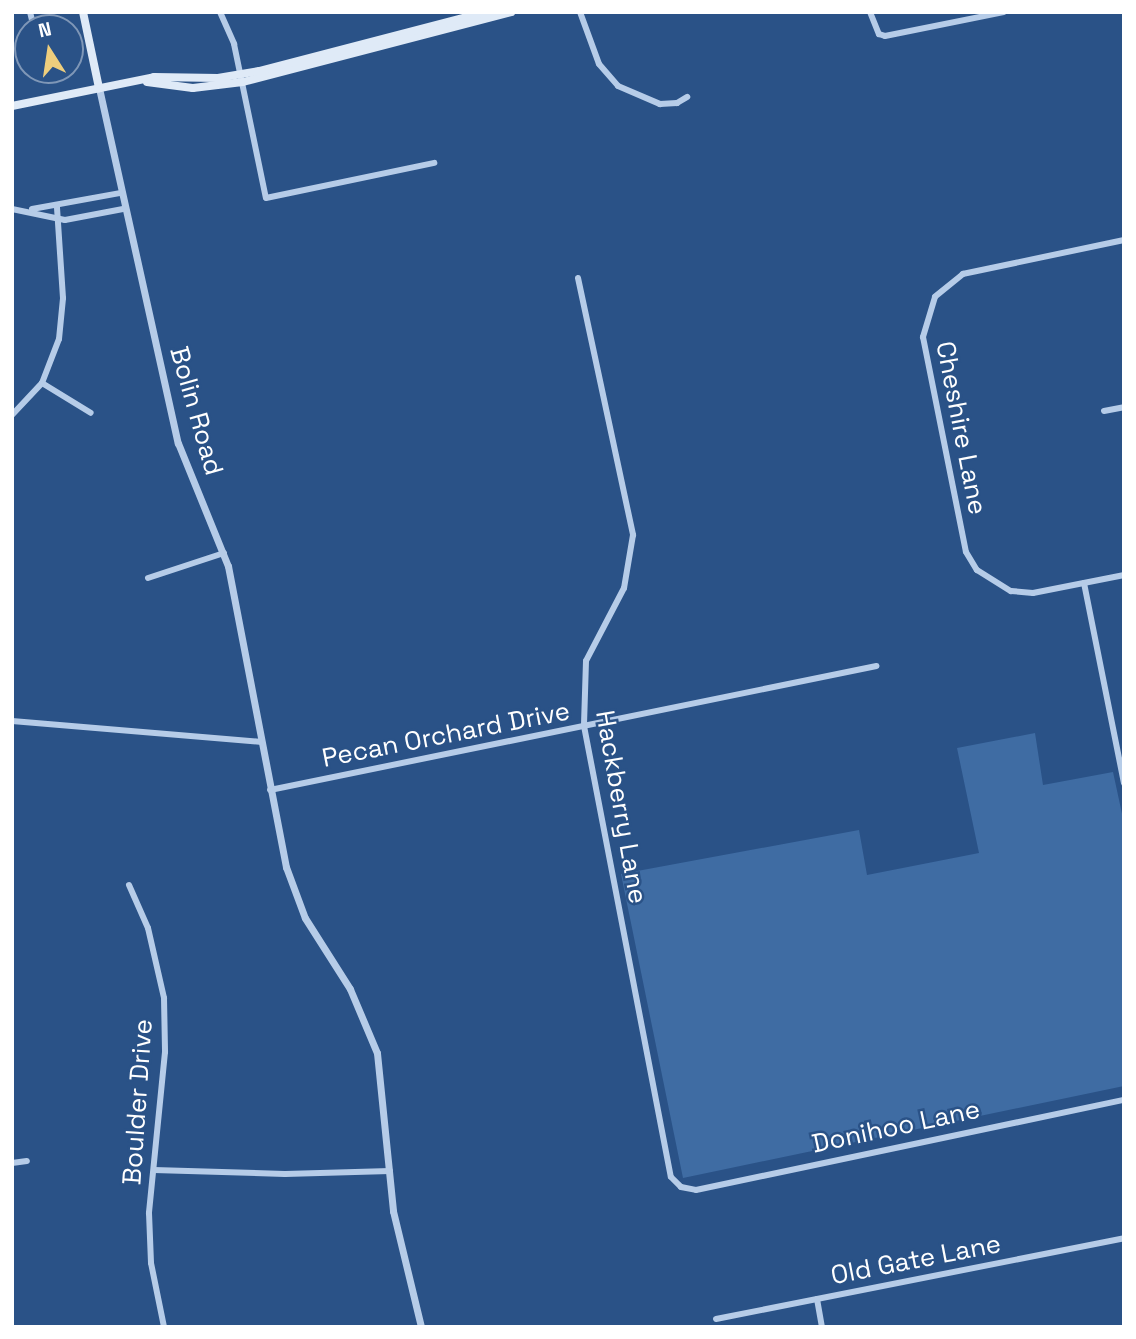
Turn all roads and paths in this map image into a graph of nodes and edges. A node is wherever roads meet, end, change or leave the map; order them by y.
1 (83, 12) edge
2 (220, 12) edge
3 (485, 12) edge
4 (511, 12) edge
5 (580, 12) edge
6 (870, 12) edge
7 (1004, 12) edge
8 (242, 78) junction
9 (99, 88) junction
10 (687, 97) dead end
11 (12, 106) edge
12 (434, 163) dead end
13 (120, 193) junction
14 (99, 198) junction
15 (57, 207) junction
16 (12, 209) edge
17 (123, 209) junction
18 (27, 210) junction
19 (102, 213) junction
20 (58, 218) junction
21 (1124, 240) edge
22 (578, 278) dead end
23 (42, 383) junction
24 (1124, 407) edge
25 (1104, 411) dead end
26 (91, 413) dead end
27 (12, 415) edge
28 (224, 553) junction
29 (1124, 575) edge
30 (148, 578) dead end
31 (1084, 583) junction
32 (876, 666) dead end
33 (12, 721) edge
34 (584, 726) junction
35 (262, 742) junction
36 (1124, 783) edge
37 (270, 790) junction
38 (129, 885) dead end
39 (1124, 1100) edge
40 (27, 1161) dead end
41 (12, 1163) edge
42 (155, 1170) junction
43 (390, 1171) junction
44 (677, 1184) joint
45 (1124, 1238) edge
46 (817, 1299) junction
47 (716, 1319) dead end
48 (165, 1327) edge
49 (421, 1327) edge
50 (821, 1327) edge

1 - 9 main road
2 - 8 street
3 - 8 main road
4 - 8 main road
5 - 10 street
6 - 7 street
8 - 9 main road
8 - 12 street
9 - 11 main road
9 - 13 street, Bolin Road
13 - 14 street
13 - 17 street, Bolin Road
14 - 15 street
14 - 19 street
15 - 18 street
15 - 20 street
16 - 18 street
17 - 19 street
17 - 28 street, Bolin Road
18 - 20 street
19 - 20 street
20 - 23 street
21 - 31 street, Cheshire Lane
22 - 34 street, Hackberry Lane
23 - 26 street
23 - 27 street
24 - 25 street
28 - 30 street
28 - 35 street, Bolin Road
29 - 31 street, Cheshire Lane
31 - 36 street
32 - 34 street, Pecan Orchard Drive
33 - 35 street
34 - 37 street, Pecan Orchard Drive
34 - 44 street, Hackberry Lane
35 - 37 street, Bolin Road
37 - 43 street, Bolin Road
38 - 42 street, Boulder Drive
39 - 44 street, Donihoo Lane
40 - 41 street
42 - 43 street
42 - 48 street, Boulder Drive
43 - 49 street, Bolin Road
45 - 46 street, Old Gate Lane
46 - 47 street, Old Gate Lane
46 - 50 street

